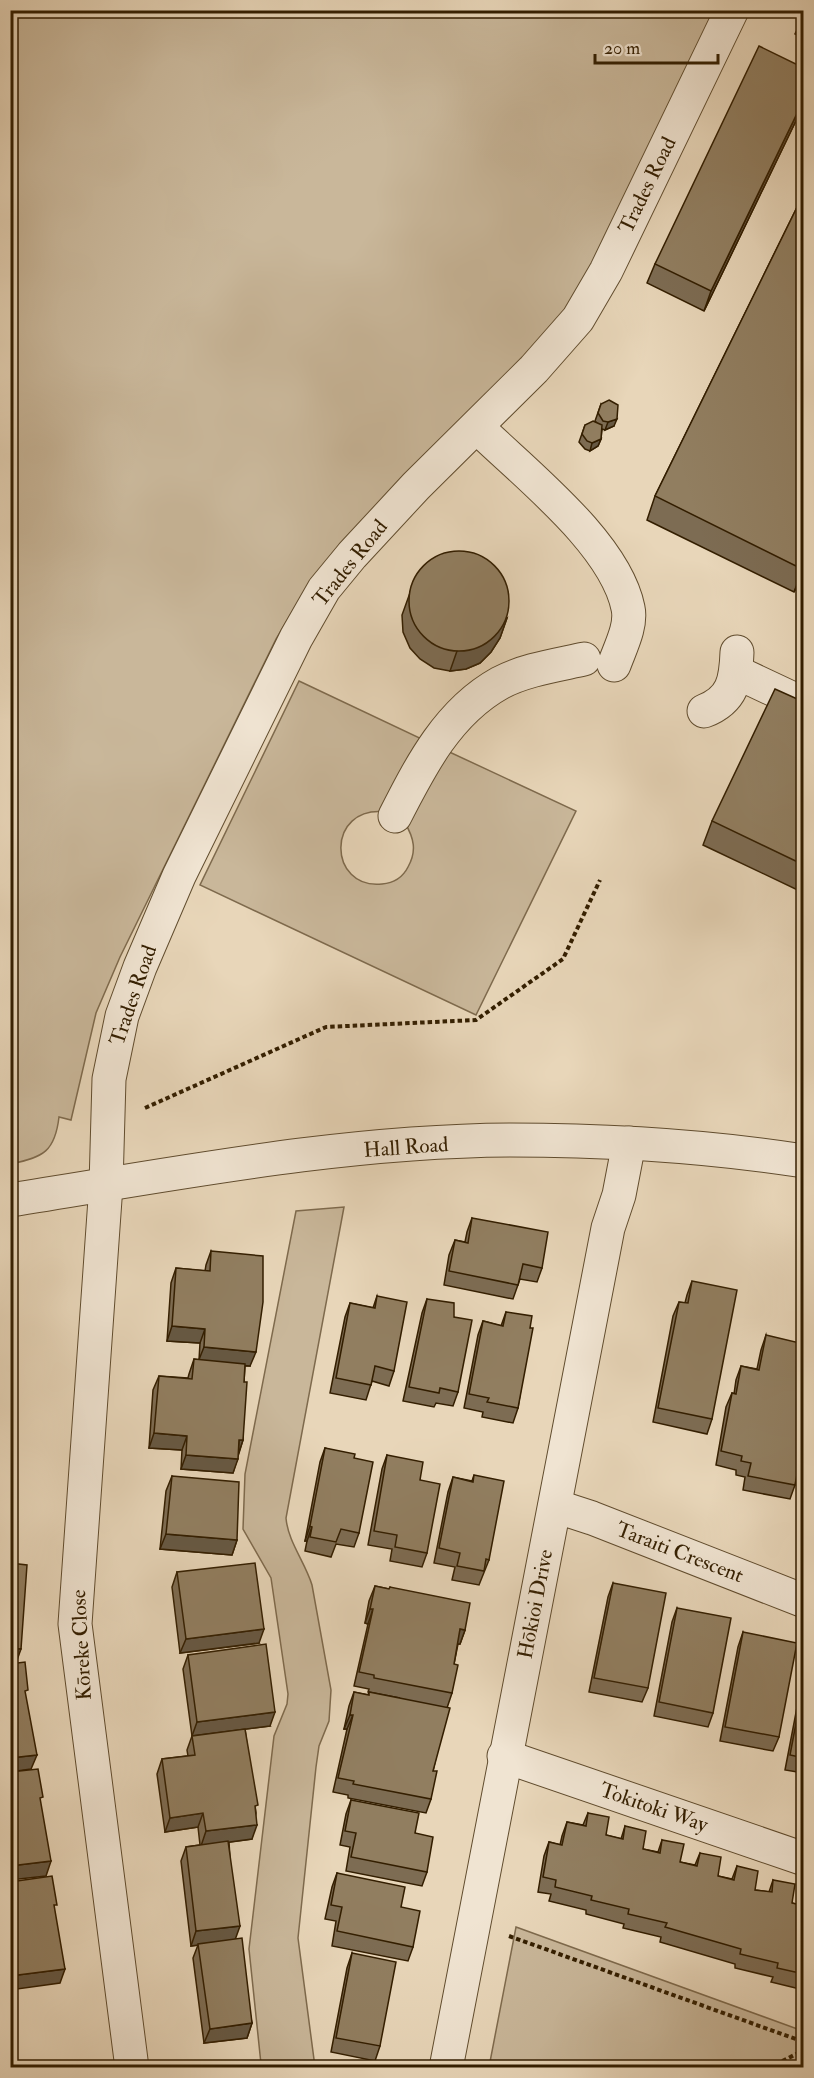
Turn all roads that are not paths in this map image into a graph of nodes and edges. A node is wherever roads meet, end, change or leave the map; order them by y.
1 (732, 10) edge
2 (477, 427) junction
3 (804, 704) edge
4 (704, 711) dead end
5 (395, 816) dead end
6 (629, 1143) junction
7 (804, 1161) edge
8 (106, 1185) junction
9 (10, 1200) edge
10 (555, 1506) junction
11 (804, 1601) edge
12 (504, 1756) junction
13 (804, 1859) edge
14 (132, 2067) edge
15 (446, 2067) edge

1 - 2 street, Trades Road
2 - 5 street
2 - 8 street, Trades Road
3 - 4 street
6 - 7 street, Hall Road
6 - 8 street, Hall Road
6 - 10 street, Hōkioi Drive
8 - 9 street, Hall Road
8 - 14 street, Kōreke Close
10 - 11 street, Taraiti Crescent
10 - 12 street, Hōkioi Drive
12 - 13 street, Tokitoki Way
12 - 15 street, Hōkioi Drive

